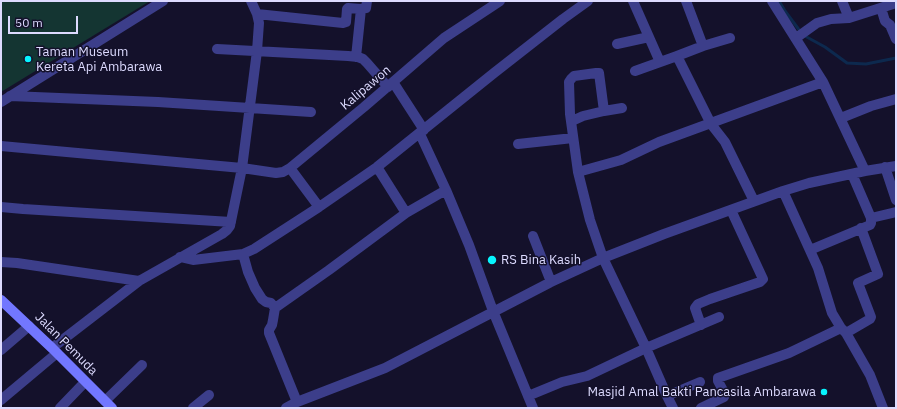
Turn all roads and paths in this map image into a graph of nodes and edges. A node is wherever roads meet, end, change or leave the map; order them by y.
1 (163, 1) edge
2 (251, 1) edge
3 (499, 1) edge
4 (588, 1) edge
5 (633, 1) edge
6 (686, 1) edge
7 (772, 1) edge
8 (842, 1) edge
9 (896, 3) edge
10 (364, 5) edge
11 (880, 8) junction
12 (258, 14) junction
13 (849, 18) junction
14 (649, 37) junction
15 (730, 38) dead end
16 (797, 38) junction
17 (896, 39) edge
18 (617, 44) dead end
19 (702, 46) junction
20 (217, 49) dead end
21 (256, 51) junction
22 (676, 56) junction
23 (356, 57) junction
24 (660, 62) junction
25 (635, 71) dead end
26 (823, 82) junction
27 (391, 85) junction
28 (10, 96) junction
29 (896, 99) edge
30 (1, 102) edge
31 (249, 108) junction
32 (622, 108) dead end
33 (604, 111) junction
34 (311, 112) dead end
35 (841, 118) junction
36 (572, 121) junction
37 (711, 124) junction
38 (422, 132) junction
39 (574, 138) junction
40 (518, 144) dead end
41 (1, 146) edge
42 (896, 166) edge
43 (377, 167) junction
44 (885, 167) junction
45 (242, 168) junction
46 (290, 168) junction
47 (865, 171) junction
48 (578, 172) junction
49 (852, 174) junction
50 (446, 190) junction
51 (783, 191) junction
52 (896, 200) edge
53 (754, 202) junction
54 (1, 206) edge
55 (319, 207) junction
56 (731, 210) junction
57 (896, 212) edge
58 (406, 213) junction
59 (871, 218) junction
60 (231, 222) junction
61 (862, 228) junction
62 (533, 236) dead end
63 (810, 250) junction
64 (243, 254) junction
65 (180, 257) junction
66 (603, 258) junction
67 (1, 262) edge
68 (139, 280) junction
69 (550, 282) junction
70 (1, 300) edge
71 (275, 308) junction
72 (493, 311) junction
73 (719, 317) dead end
74 (701, 325) junction
75 (29, 326) junction
76 (844, 330) junction
77 (646, 348) junction
78 (1, 350) edge
79 (54, 350) junction
80 (142, 365) dead end
81 (85, 382) junction
82 (700, 382) dead end
83 (209, 395) dead end
84 (528, 396) junction
85 (667, 396) junction
86 (1, 400) edge
87 (297, 402) junction
88 (108, 405) edge
89 (60, 408) edge
90 (193, 408) edge
91 (286, 408) edge
92 (532, 408) edge
93 (674, 408) edge
94 (701, 408) edge
95 (883, 408) edge

1 - 28 street
2 - 12 street
3 - 27 street, Kalipawon
4 - 38 street
5 - 14 street
6 - 19 street
7 - 16 street
8 - 13 street
9 - 11 street
10 - 12 street
10 - 23 street
11 - 13 street
11 - 17 street
12 - 21 street
13 - 16 street
14 - 18 street
14 - 24 street
15 - 19 street
16 - 26 street
19 - 22 street
20 - 21 street
21 - 23 street
21 - 31 street
22 - 24 street
22 - 37 street
23 - 27 street
24 - 25 street
26 - 35 street
26 - 37 street
27 - 38 street
27 - 46 street, Kalipawon
28 - 30 street
28 - 31 street
29 - 35 street
31 - 34 street
31 - 45 street
32 - 33 street
33 - 36 street
33 - 36 street
35 - 47 street
36 - 39 street
37 - 48 street
37 - 53 street
38 - 43 street
38 - 50 street
39 - 40 street
39 - 48 street
41 - 45 street, Kalipawon
42 - 44 street
43 - 55 street
43 - 58 street
44 - 47 street
44 - 52 street
45 - 46 street, Kalipawon
45 - 60 street
46 - 55 street
47 - 49 street
48 - 66 street
49 - 51 street
49 - 59 street
50 - 58 street
50 - 72 street
51 - 53 street
51 - 63 street
53 - 56 street
54 - 60 street
55 - 64 street
56 - 66 street
56 - 74 street
57 - 59 street
58 - 71 street
59 - 61 street
60 - 65 street
61 - 63 street
61 - 76 street
62 - 69 street
63 - 76 street
64 - 65 street
64 - 71 street
65 - 68 street
66 - 69 street
66 - 77 street
67 - 68 street
68 - 79 street
69 - 72 street
70 - 75 main road, Jalan Pemuda
71 - 87 street
72 - 84 street
72 - 87 street
73 - 74 street
74 - 77 street
75 - 78 street
75 - 79 main road, Jalan Pemuda
76 - 94 street
76 - 95 street
77 - 84 street
77 - 85 street
79 - 81 main road, Jalan Pemuda
79 - 86 street
80 - 88 street
81 - 88 main road, Jalan Pemuda
81 - 89 street
82 - 85 street
83 - 90 street
84 - 92 street
85 - 93 street
87 - 91 street

